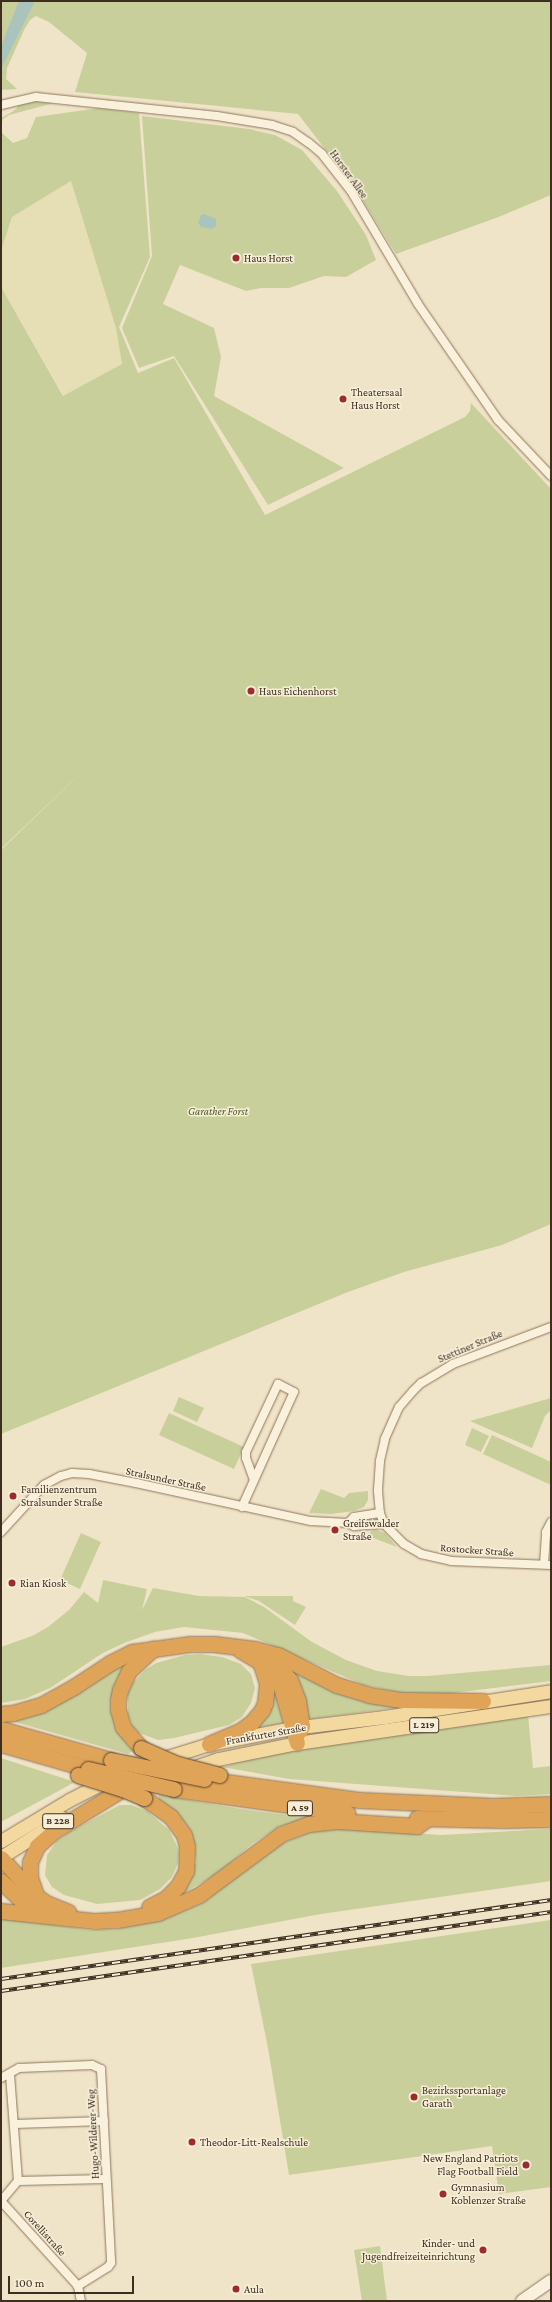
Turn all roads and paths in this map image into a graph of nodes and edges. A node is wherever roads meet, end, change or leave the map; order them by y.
1 (1, 105) edge
2 (551, 476) edge
3 (551, 1327) edge
4 (254, 1480) junction
5 (242, 1507) junction
6 (380, 1513) junction
7 (551, 1522) edge
8 (348, 1523) junction
9 (384, 1524) junction
10 (1, 1532) edge
11 (547, 1564) edge
12 (153, 1649) junction
13 (258, 1655) junction
14 (551, 1691) edge
15 (483, 1701) junction
16 (551, 1706) edge
17 (1, 1714) edge
18 (297, 1727) junction
19 (1, 1729) edge
20 (297, 1743) junction
21 (1, 1744) edge
22 (209, 1744) junction
23 (137, 1767) joint
24 (83, 1772) junction
25 (155, 1781) joint
26 (250, 1786) junction
27 (118, 1792) junction
28 (551, 1804) edge
29 (427, 1819) junction
30 (551, 1819) edge
31 (1, 1841) edge
32 (1, 1857) edge
33 (1, 1881) edge
34 (36, 1896) junction
35 (1, 1911) edge
36 (44, 1914) junction
37 (10, 2074) junction
38 (1, 2078) edge
39 (104, 2121) junction
40 (15, 2124) junction
41 (106, 2180) junction
42 (18, 2181) junction
43 (1, 2201) edge
44 (551, 2280) edge
45 (78, 2286) junction
46 (81, 2301) edge
47 (522, 2301) edge

1 - 2 street, Horster Allee
3 - 6 street, Stettiner Straße
4 - 4 street
4 - 5 street
5 - 8 street, Stralsunder Straße
5 - 10 street, Stralsunder Straße
6 - 8 street, Stralsunder Straße
6 - 9 street, Rostocker Straße
7 - 11 street, Rostocker Straße
8 - 9 street, Stralsunder Straße
9 - 11 street, Rostocker Straße
12 - 13 highway
12 - 17 highway
12 - 26 highway, bridge
13 - 15 highway
13 - 18 highway
13 - 22 highway
14 - 15 main road, Frankfurter Straße / L 219
15 - 18 main road, Frankfurter Straße / L 219
16 - 20 main road, Frankfurter Straße / L 219
18 - 20 highway
18 - 22 main road, Frankfurter Straße / L 219
19 - 26 highway, A 59, bridge
20 - 25 main road, Frankfurter Straße / L 219
21 - 24 highway
22 - 23 main road, Frankfurter Straße / L 219
23 - 31 main road, Frankfurter Straße / B 228
24 - 29 highway, A 59, bridge
24 - 34 highway, bridge
25 - 27 main road, Frankfurter Straße / B 228
26 - 28 highway, A 59
27 - 32 main road, Frankfurter Straße / B 228
27 - 34 highway
29 - 30 highway, A 59
29 - 36 highway
32 - 34 highway
33 - 36 highway
35 - 36 highway
37 - 38 street, Hugo-Wilderer-Weg
37 - 39 street, Hugo-Wilderer-Weg
37 - 40 street
39 - 40 street
39 - 41 street, Hugo-Wilderer-Weg
40 - 42 street
41 - 42 street
41 - 45 street, Hugo-Wilderer-Weg
42 - 43 street
43 - 45 street, Corellistraße
44 - 47 main road
45 - 46 street

